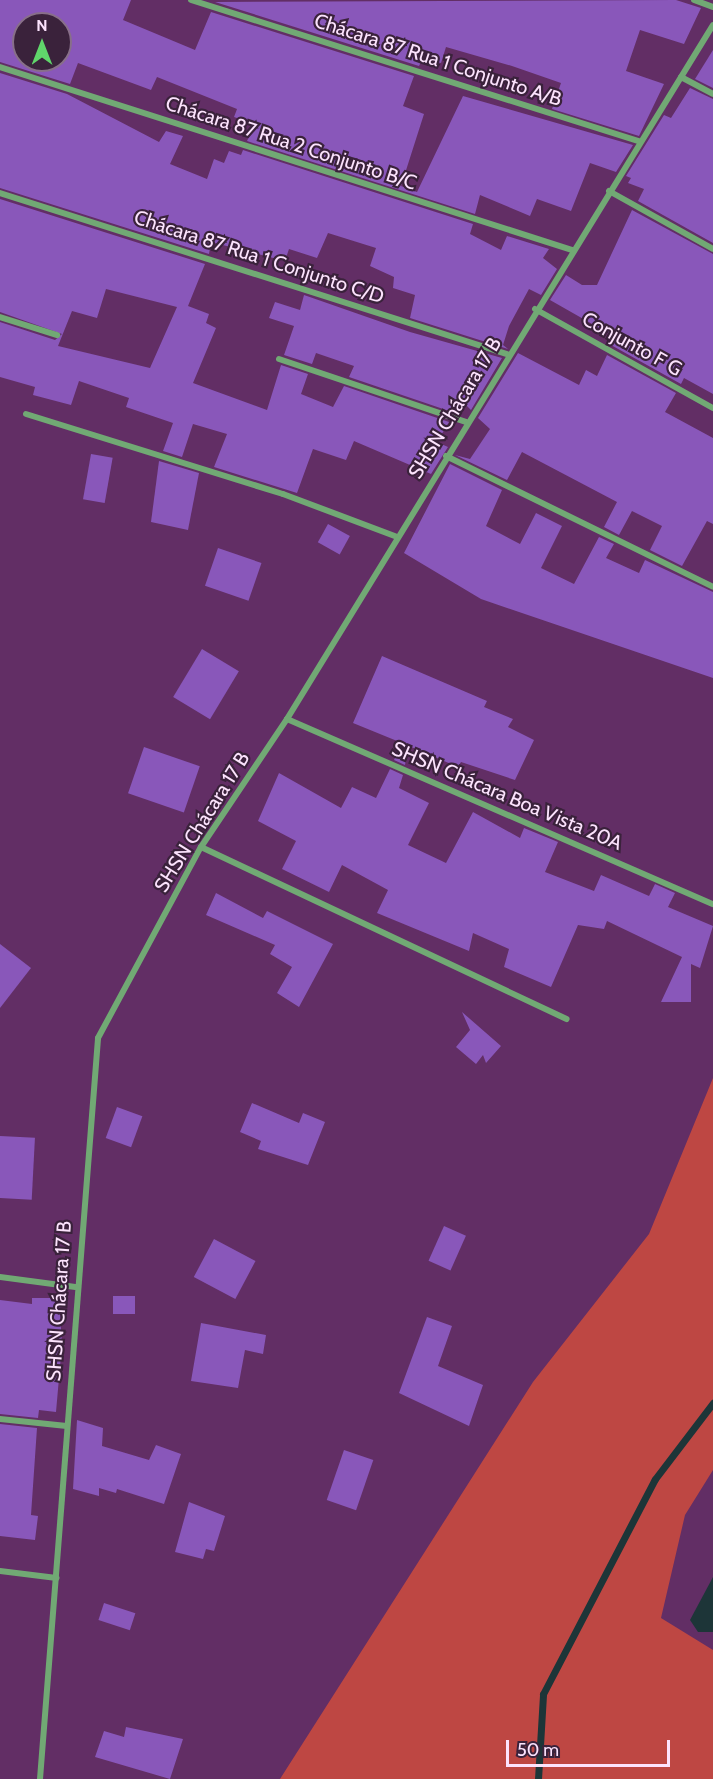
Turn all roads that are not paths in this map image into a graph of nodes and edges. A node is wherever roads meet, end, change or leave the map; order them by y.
1 (191, 0) edge
2 (694, 0) edge
3 (713, 7) edge
4 (713, 26) edge
5 (0, 67) edge
6 (681, 77) junction
7 (713, 94) edge
8 (640, 141) junction
9 (609, 191) junction
10 (0, 193) edge
11 (713, 249) edge
12 (572, 250) junction
13 (535, 309) junction
14 (0, 317) edge
15 (57, 335) dead end
16 (507, 354) junction
17 (279, 359) dead end
18 (713, 408) edge
19 (26, 414) dead end
20 (466, 422) junction
21 (446, 456) junction
22 (395, 536) junction
23 (713, 586) edge
24 (288, 719) junction
25 (201, 847) junction
26 (713, 904) edge
27 (567, 1019) dead end
28 (0, 1277) edge
29 (75, 1287) junction
30 (0, 1419) edge
31 (67, 1426) junction
32 (0, 1571) edge
33 (57, 1578) junction
34 (40, 1779) edge

1 - 8 street, Chácara 87 Rua 1 Conjunto A/B
2 - 3 street
4 - 6 street, SHSN Chácara 17 B
5 - 12 street, Chácara 87 Rua 2 Conjunto B/C
6 - 7 street
6 - 8 street, SHSN Chácara 17 B
8 - 9 street, SHSN Chácara 17 B
9 - 11 street
9 - 12 street, SHSN Chácara 17 B
10 - 16 street, Chácara 87 Rua 1 Conjunto C/D
12 - 13 street, SHSN Chácara 17 B
13 - 16 street, SHSN Chácara 17 B
13 - 18 street, Conjunto F G
14 - 15 street
16 - 20 street, SHSN Chácara 17 B
17 - 20 street
19 - 22 street
20 - 21 street, SHSN Chácara 17 B
21 - 22 street, SHSN Chácara 17 B
21 - 23 street
22 - 24 street, SHSN Chácara 17 B
24 - 25 street, SHSN Chácara 17 B
24 - 26 street, SHSN Chácara Boa Vista 20A
25 - 27 street
25 - 29 street, SHSN Chácara 17 B
28 - 29 street
29 - 31 street, SHSN Chácara 17 B
30 - 31 street
31 - 33 street, SHSN Chácara 17 B
32 - 33 street
33 - 34 street, SHSN Chácara 17 B

